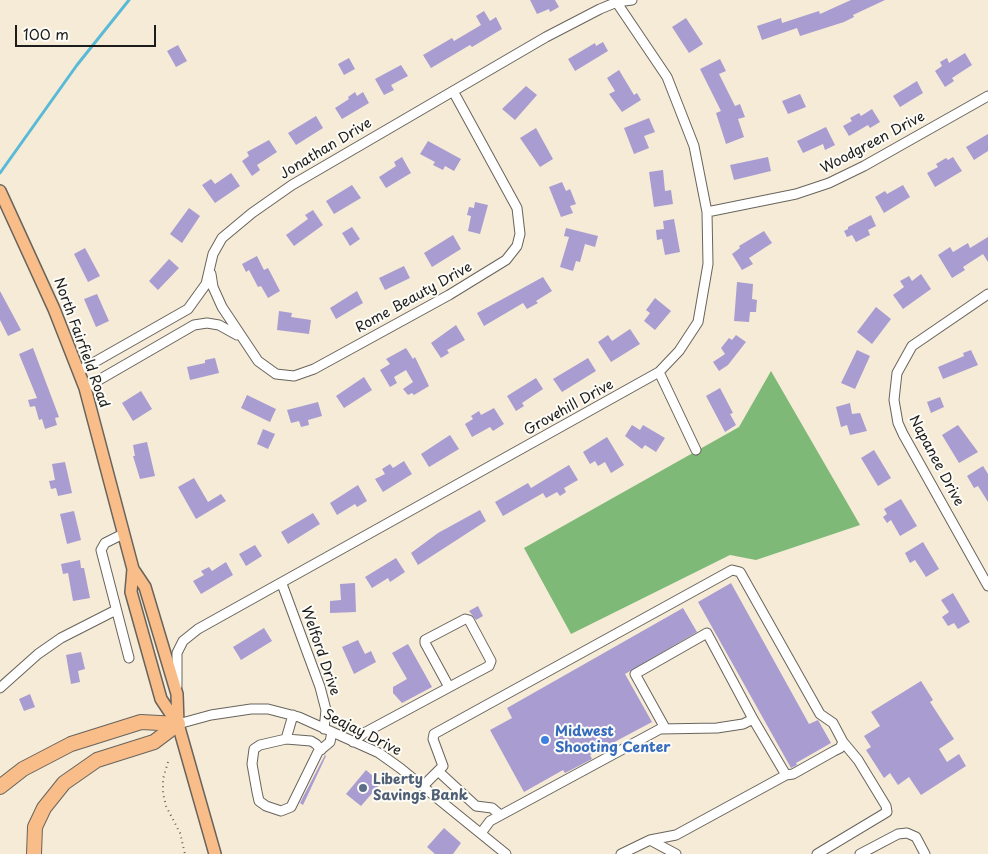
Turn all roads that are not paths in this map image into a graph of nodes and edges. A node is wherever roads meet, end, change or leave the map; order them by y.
1 (632, 0) edge
2 (616, 1) edge
3 (453, 91) junction
4 (988, 96) edge
5 (0, 191) edge
6 (707, 212) junction
7 (211, 268) junction
8 (988, 294) edge
9 (241, 339) junction
10 (79, 371) junction
11 (659, 372) junction
12 (85, 388) junction
13 (696, 450) dead end
14 (123, 534) junction
15 (133, 569) junction
16 (282, 584) junction
17 (988, 586) edge
18 (116, 610) junction
19 (129, 658) dead end
20 (0, 688) edge
21 (449, 688) junction
22 (177, 694) junction
23 (292, 715) junction
24 (753, 719) junction
25 (178, 724) junction
26 (665, 728) junction
27 (328, 730) junction
28 (286, 739) junction
29 (353, 742) junction
30 (843, 742) junction
31 (321, 750) junction
32 (438, 771) junction
33 (786, 775) junction
34 (423, 786) junction
35 (0, 787) edge
36 (500, 815) junction
37 (481, 832) junction
38 (650, 840) junction
39 (34, 854) edge
40 (215, 854) edge
41 (506, 854) edge
42 (621, 854) edge
43 (676, 854) edge
44 (817, 854) edge
45 (860, 854) edge
46 (925, 854) edge

1 - 2 street, Jonathan Drive
2 - 3 street, Jonathan Drive
2 - 6 street, Grovehill Drive
3 - 7 street, Jonathan Drive
3 - 9 street, Rome Beauty Drive
4 - 6 street, Woodgreen Drive
5 - 10 main road, North Fairfield Road
6 - 11 street, Grovehill Drive
7 - 9 street, Rome Beauty Drive
7 - 10 street, Jonathan Drive
8 - 17 street, Napanee Drive
9 - 12 street
10 - 12 main road, North Fairfield Road
11 - 13 street
11 - 16 street, Grovehill Drive
12 - 14 main road, North Fairfield Road
14 - 15 main road, North Fairfield Road
14 - 18 street
15 - 22 main road, North Fairfield Road
15 - 25 main road, North Fairfield Road
16 - 22 street, Grovehill Drive
16 - 27 street, Welford Drive
18 - 19 street
18 - 20 street
21 - 21 street
21 - 29 street
22 - 25 main road, North Fairfield Road
23 - 25 street, Seajay Drive
23 - 27 street, Seajay Drive
23 - 28 street
24 - 26 street
24 - 26 street
24 - 33 street
25 - 35 highway
25 - 39 highway
25 - 40 main road, North Fairfield Road
26 - 36 street
27 - 29 street, Seajay Drive
27 - 31 street
28 - 31 street
28 - 31 street
29 - 34 street, Seajay Drive
30 - 32 street
30 - 33 street
30 - 44 street
32 - 34 street
32 - 36 street
33 - 38 street
34 - 37 street, Seajay Drive
36 - 37 street
37 - 41 street, Seajay Drive
38 - 42 street
38 - 43 street
45 - 46 street

